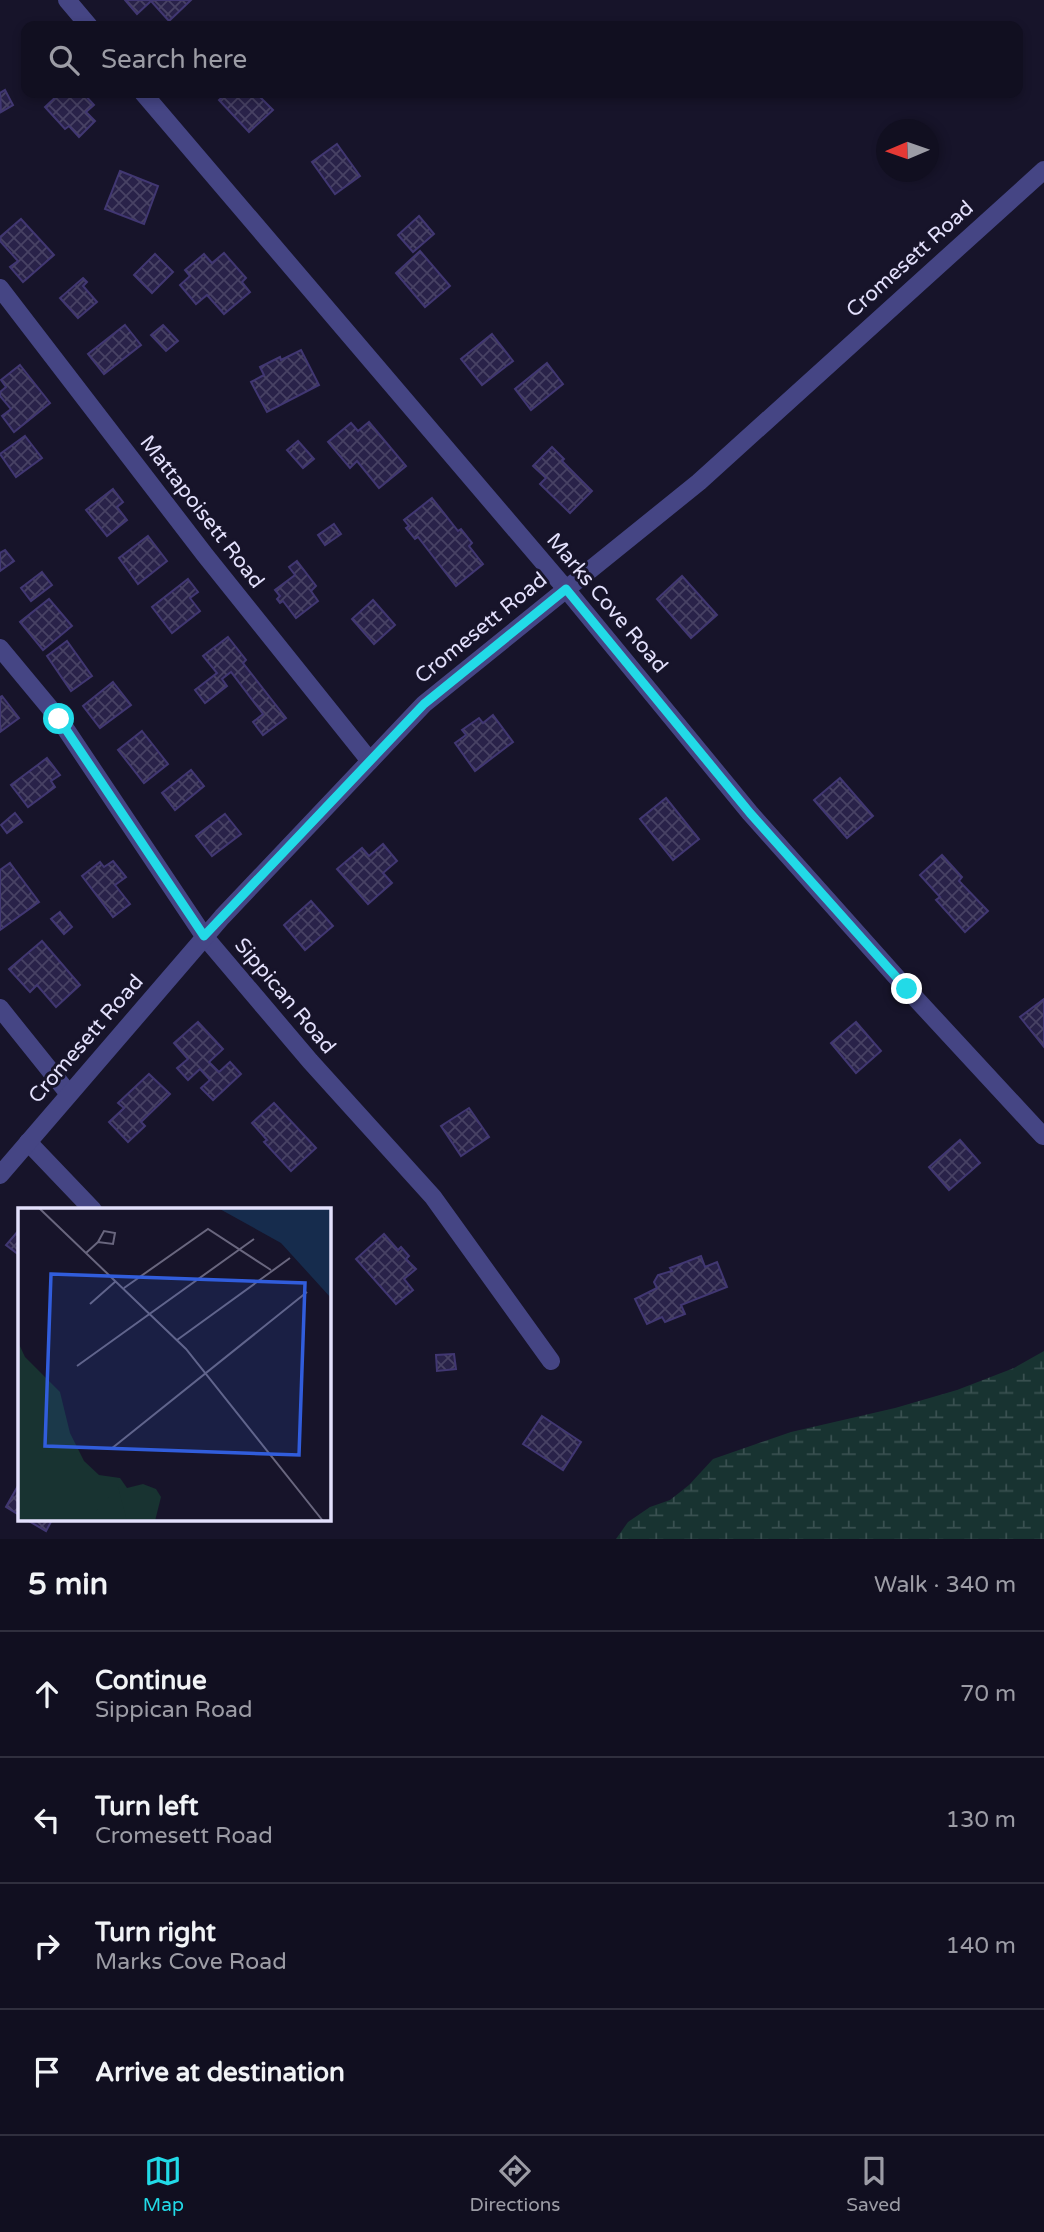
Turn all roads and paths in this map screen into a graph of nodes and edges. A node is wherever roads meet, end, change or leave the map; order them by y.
1 (67, 0) edge
2 (85, 21) edge
3 (147, 98) edge
4 (1044, 170) edge
5 (0, 288) edge
6 (566, 589) junction
7 (0, 648) edge
8 (370, 761) junction
9 (204, 936) junction
10 (0, 1008) edge
11 (69, 1094) junction
12 (1043, 1136) edge
13 (28, 1142) junction
14 (0, 1175) edge
15 (91, 1208) edge
16 (551, 1361) dead end

1 - 2 street
3 - 6 street, Marks Cove Road
4 - 6 street, Cromesett Road
5 - 8 street, Mattapoisett Road
6 - 8 street, Cromesett Road
6 - 12 street, Marks Cove Road
7 - 9 street, Sippican Road
8 - 9 street, Cromesett Road
9 - 11 street, Cromesett Road
9 - 16 street, Sippican Road
10 - 11 street
11 - 13 street, Cromesett Road
13 - 14 street, Cromesett Road
13 - 15 street

